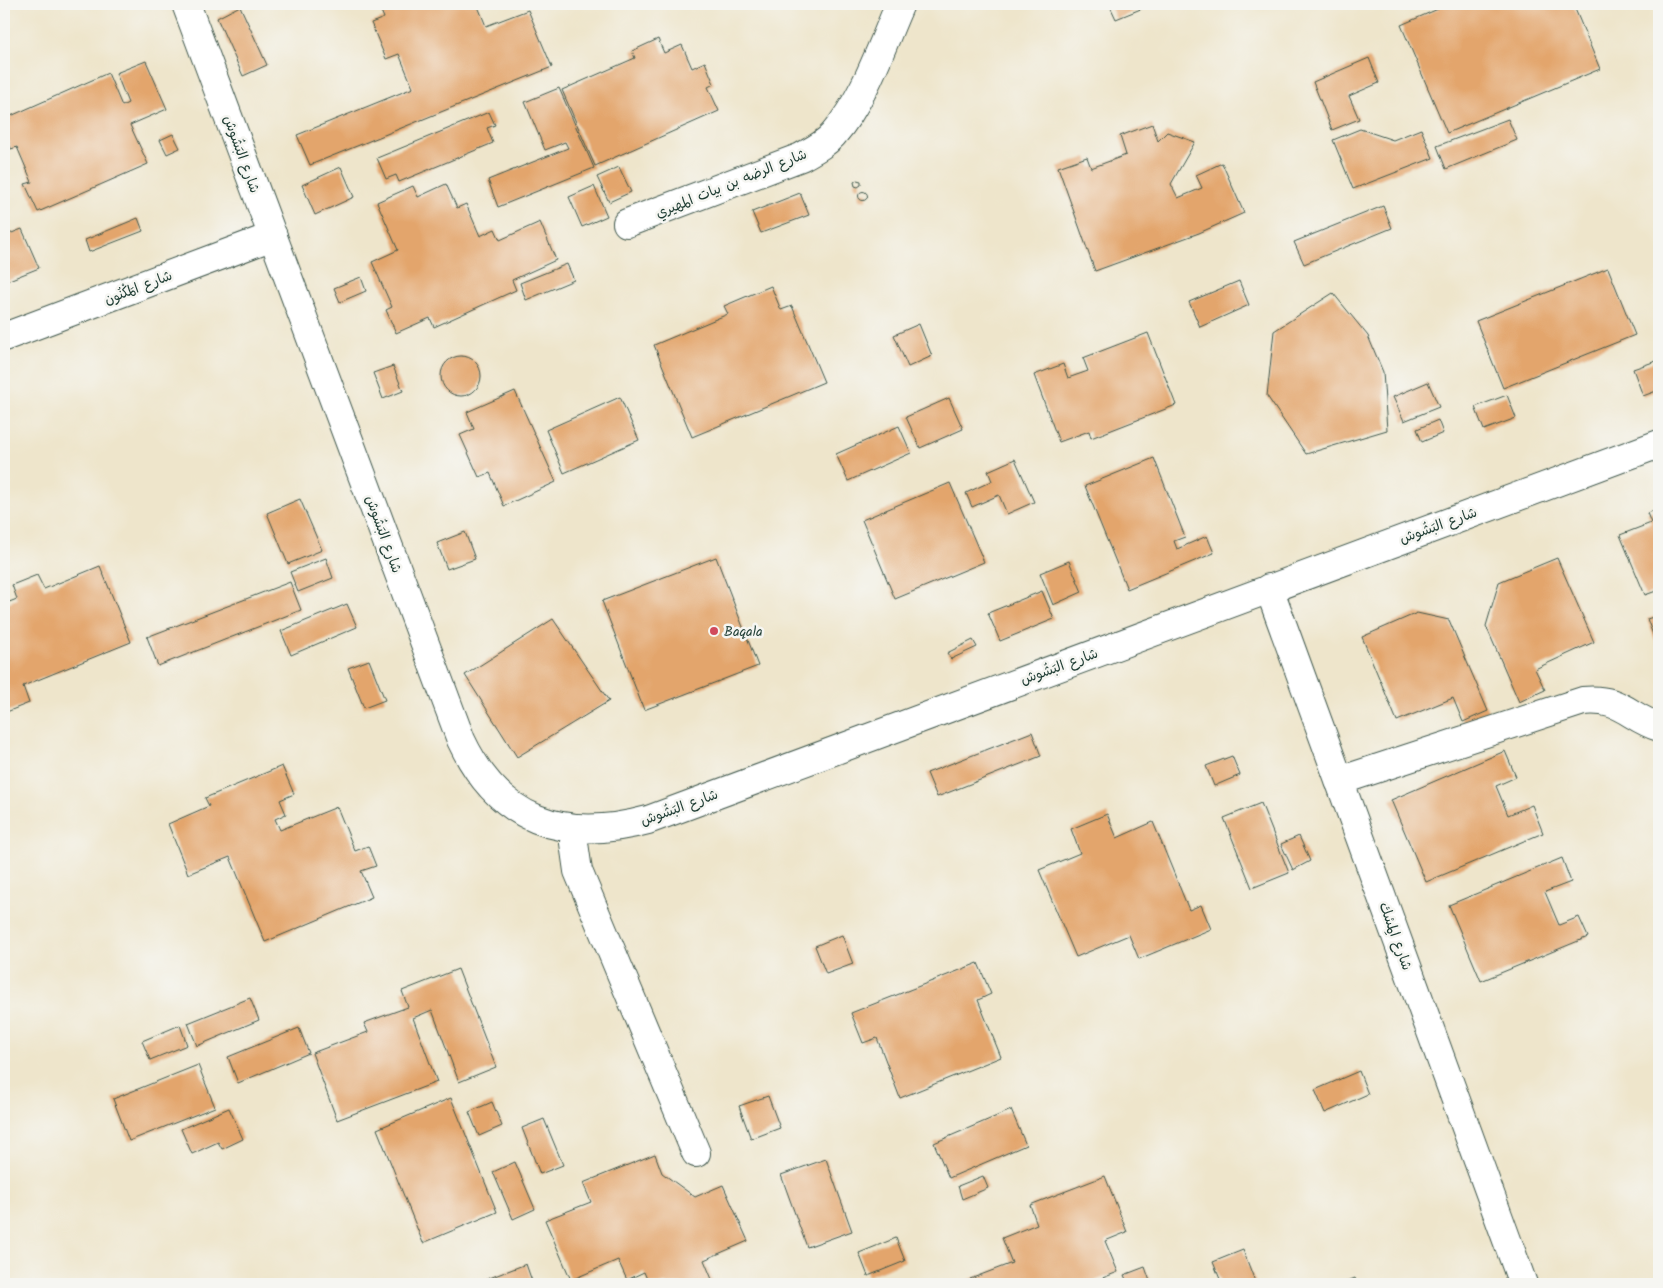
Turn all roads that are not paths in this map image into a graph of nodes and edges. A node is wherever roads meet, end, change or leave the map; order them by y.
1 (186, 4) edge
2 (900, 4) edge
3 (627, 223) dead end
4 (273, 236) junction
5 (4, 337) edge
6 (1659, 444) edge
7 (1269, 588) junction
8 (1659, 727) edge
9 (1339, 781) junction
10 (576, 828) junction
11 (696, 1153) dead end
12 (1523, 1284) edge

1 - 4 street, شارع البَشُوش
2 - 3 street, شارع الرضه بن بيات المهيري
4 - 5 street, شارع المَكْنُون
4 - 10 street, شارع البَشُوش
6 - 7 street, شارع البَشُوش
7 - 9 street, شارع المِسْك
7 - 10 street, شارع البَشُوش
8 - 9 street
9 - 12 street, شارع المِسْك
10 - 11 street

